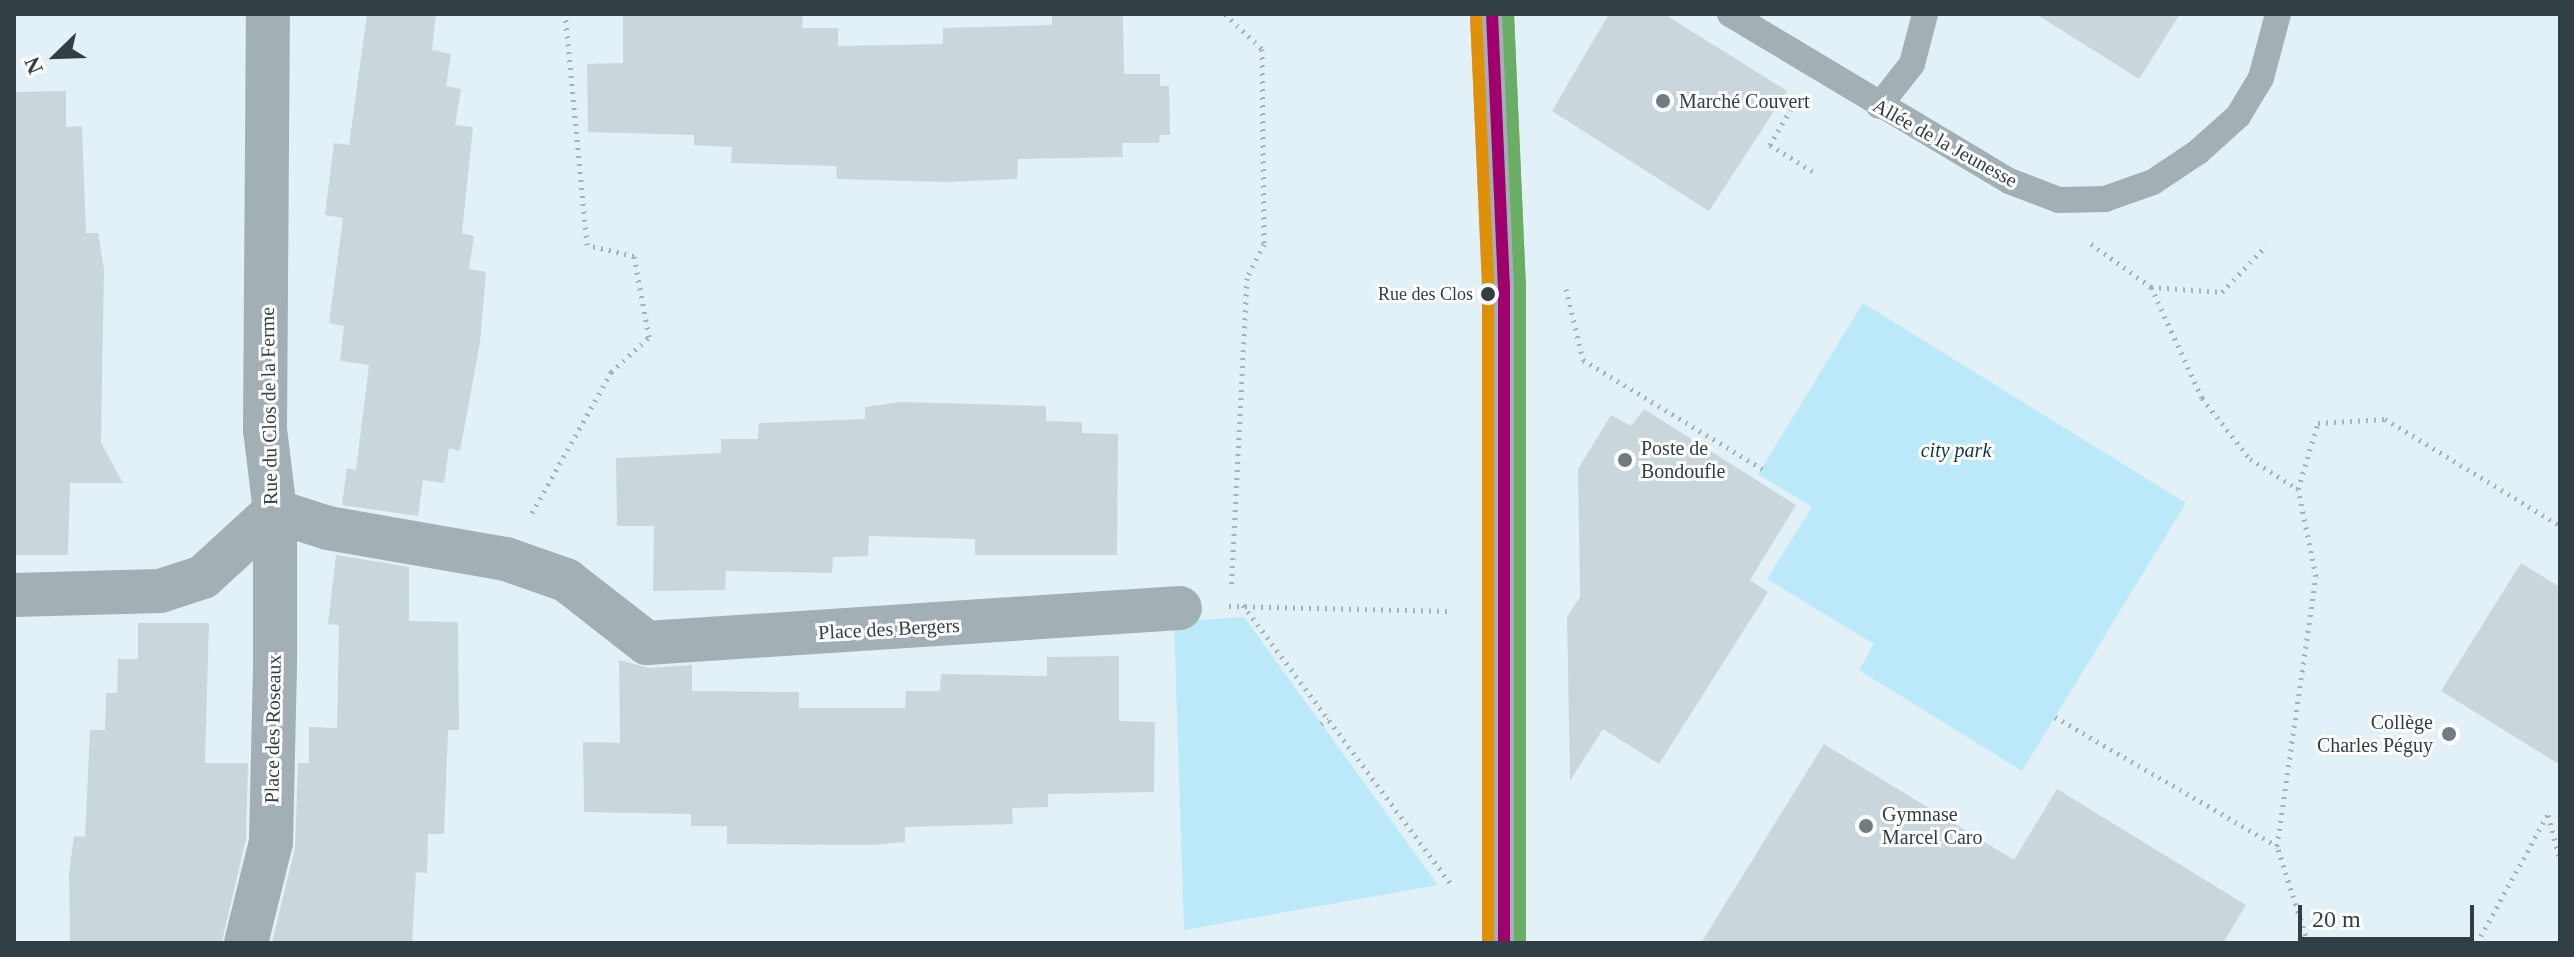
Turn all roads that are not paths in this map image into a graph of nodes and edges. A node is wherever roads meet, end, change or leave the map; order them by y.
1 (268, 14) edge
2 (1492, 14) edge
3 (1730, 14) edge
4 (1925, 14) edge
5 (2278, 14) edge
6 (1879, 106) junction
7 (275, 511) junction
8 (14, 595) edge
9 (1180, 608) road end
10 (246, 943) edge
11 (1504, 943) edge

1 - 7 street, Rue du Clos de la Ferme
2 - 11 street
3 - 6 lane, Allée de la Jeunesse
4 - 6 lane
5 - 6 lane, Allée de la Jeunesse
7 - 8 street, Rue du Clos de la Ferme
7 - 9 street, Place des Bergers
7 - 10 street, Place des Roseaux

